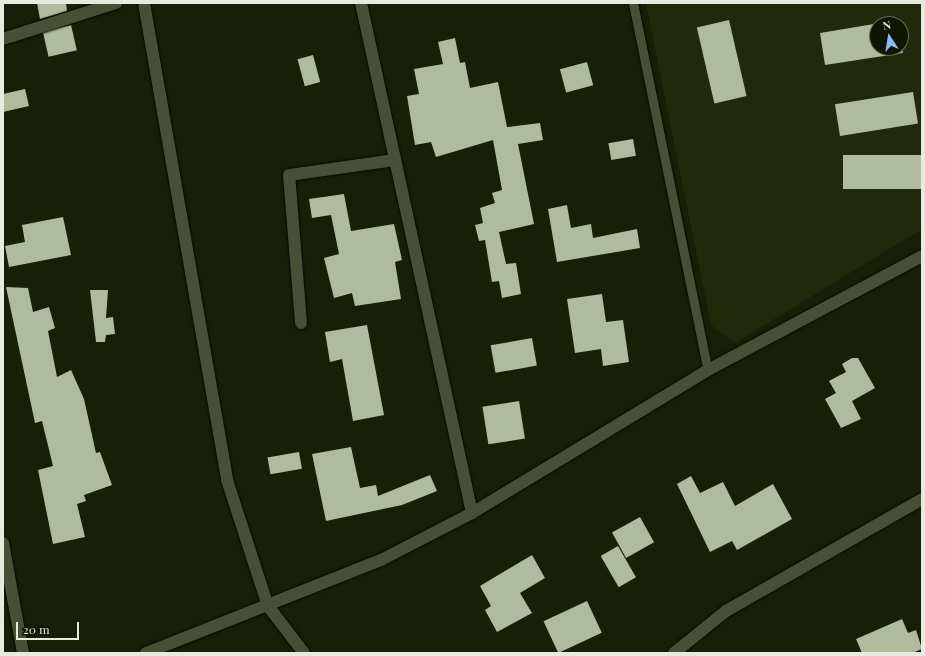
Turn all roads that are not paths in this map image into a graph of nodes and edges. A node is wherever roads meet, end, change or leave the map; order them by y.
1 (116, 3) edge
2 (144, 3) edge
3 (361, 3) edge
4 (633, 3) edge
5 (3, 39) edge
6 (394, 160) junction
7 (922, 256) edge
8 (301, 323) dead end
9 (708, 370) junction
10 (922, 499) edge
11 (472, 514) junction
12 (3, 543) edge
13 (268, 606) junction
14 (681, 651) edge
15 (23, 653) edge
16 (146, 653) edge
17 (304, 653) edge

1 - 5 street
2 - 13 street
3 - 6 street
4 - 9 lane
6 - 8 street
6 - 11 street
7 - 9 street
9 - 11 street
10 - 14 street
11 - 13 street
12 - 15 street
13 - 16 street
13 - 17 street

